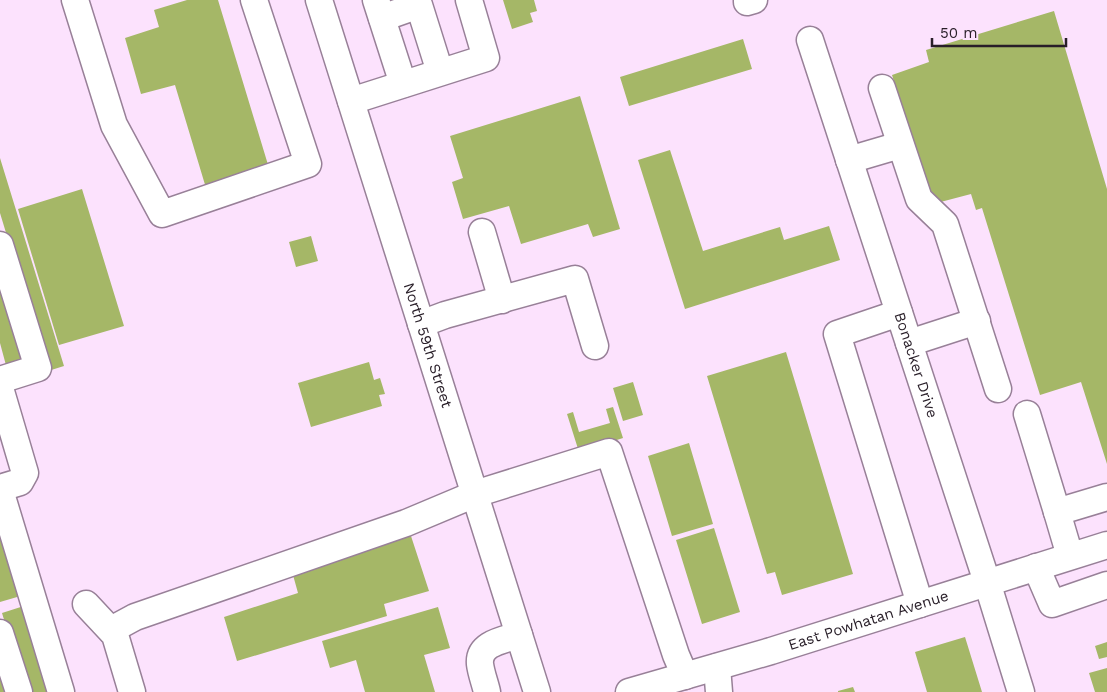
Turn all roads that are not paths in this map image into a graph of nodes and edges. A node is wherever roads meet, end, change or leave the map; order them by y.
1 (75, 0) edge
2 (254, 0) edge
3 (319, 0) edge
4 (469, 0) edge
5 (747, 0) edge
6 (754, 0) edge
7 (428, 2) edge
8 (379, 9) edge
9 (810, 40) dead end
10 (440, 72) junction
11 (403, 84) junction
12 (882, 88) dead end
13 (351, 101) junction
14 (900, 145) junction
15 (849, 160) junction
16 (482, 232) dead end
17 (0, 245) edge
18 (502, 300) junction
19 (899, 312) junction
20 (977, 321) junction
21 (421, 324) junction
22 (909, 343) junction
23 (595, 346) dead end
24 (998, 389) dead end
25 (1, 394) edge
26 (1027, 414) dead end
27 (7, 437) edge
28 (0, 489) edge
29 (474, 494) junction
30 (1107, 496) edge
31 (1057, 512) junction
32 (1107, 545) edge
33 (1070, 556) junction
34 (1036, 567) junction
35 (988, 582) junction
36 (1107, 585) edge
37 (86, 604) dead end
38 (920, 604) junction
39 (111, 630) junction
40 (0, 633) edge
41 (519, 635) junction
42 (685, 676) junction
43 (718, 679) edge
44 (19, 692) edge
45 (61, 692) edge
46 (132, 692) edge
47 (487, 692) edge
48 (537, 692) edge
49 (629, 692) edge
50 (1021, 692) edge

1 - 2 street
3 - 13 street, North 59th Street
4 - 10 street
5 - 6 street
7 - 8 street
7 - 10 street
8 - 11 street
9 - 15 street, Bonacker Drive
10 - 11 street
11 - 13 street
12 - 14 street
13 - 21 street, North 59th Street
14 - 15 street
14 - 20 street
15 - 19 street, Bonacker Drive
16 - 18 street
17 - 25 street
18 - 21 street
18 - 23 street
19 - 22 street, Bonacker Drive
19 - 38 street
20 - 22 street
20 - 24 street
21 - 29 street, North 59th Street
22 - 35 street, Bonacker Drive
25 - 27 street
26 - 31 street
27 - 28 street
28 - 45 street
29 - 39 street
29 - 41 street, North 59th Street
29 - 42 street
30 - 31 street
31 - 33 street
32 - 33 street, East Powhatan Avenue
33 - 34 street, East Powhatan Avenue
34 - 35 street, East Powhatan Avenue
34 - 36 street
35 - 38 street, East Powhatan Avenue
35 - 50 street, Bonacker Drive
37 - 39 street
38 - 43 street, East Powhatan Avenue
39 - 46 street
40 - 44 street
41 - 47 street
41 - 48 street, North 59th Street
42 - 43 street, East Powhatan Avenue
42 - 49 street, East Powhatan Avenue

